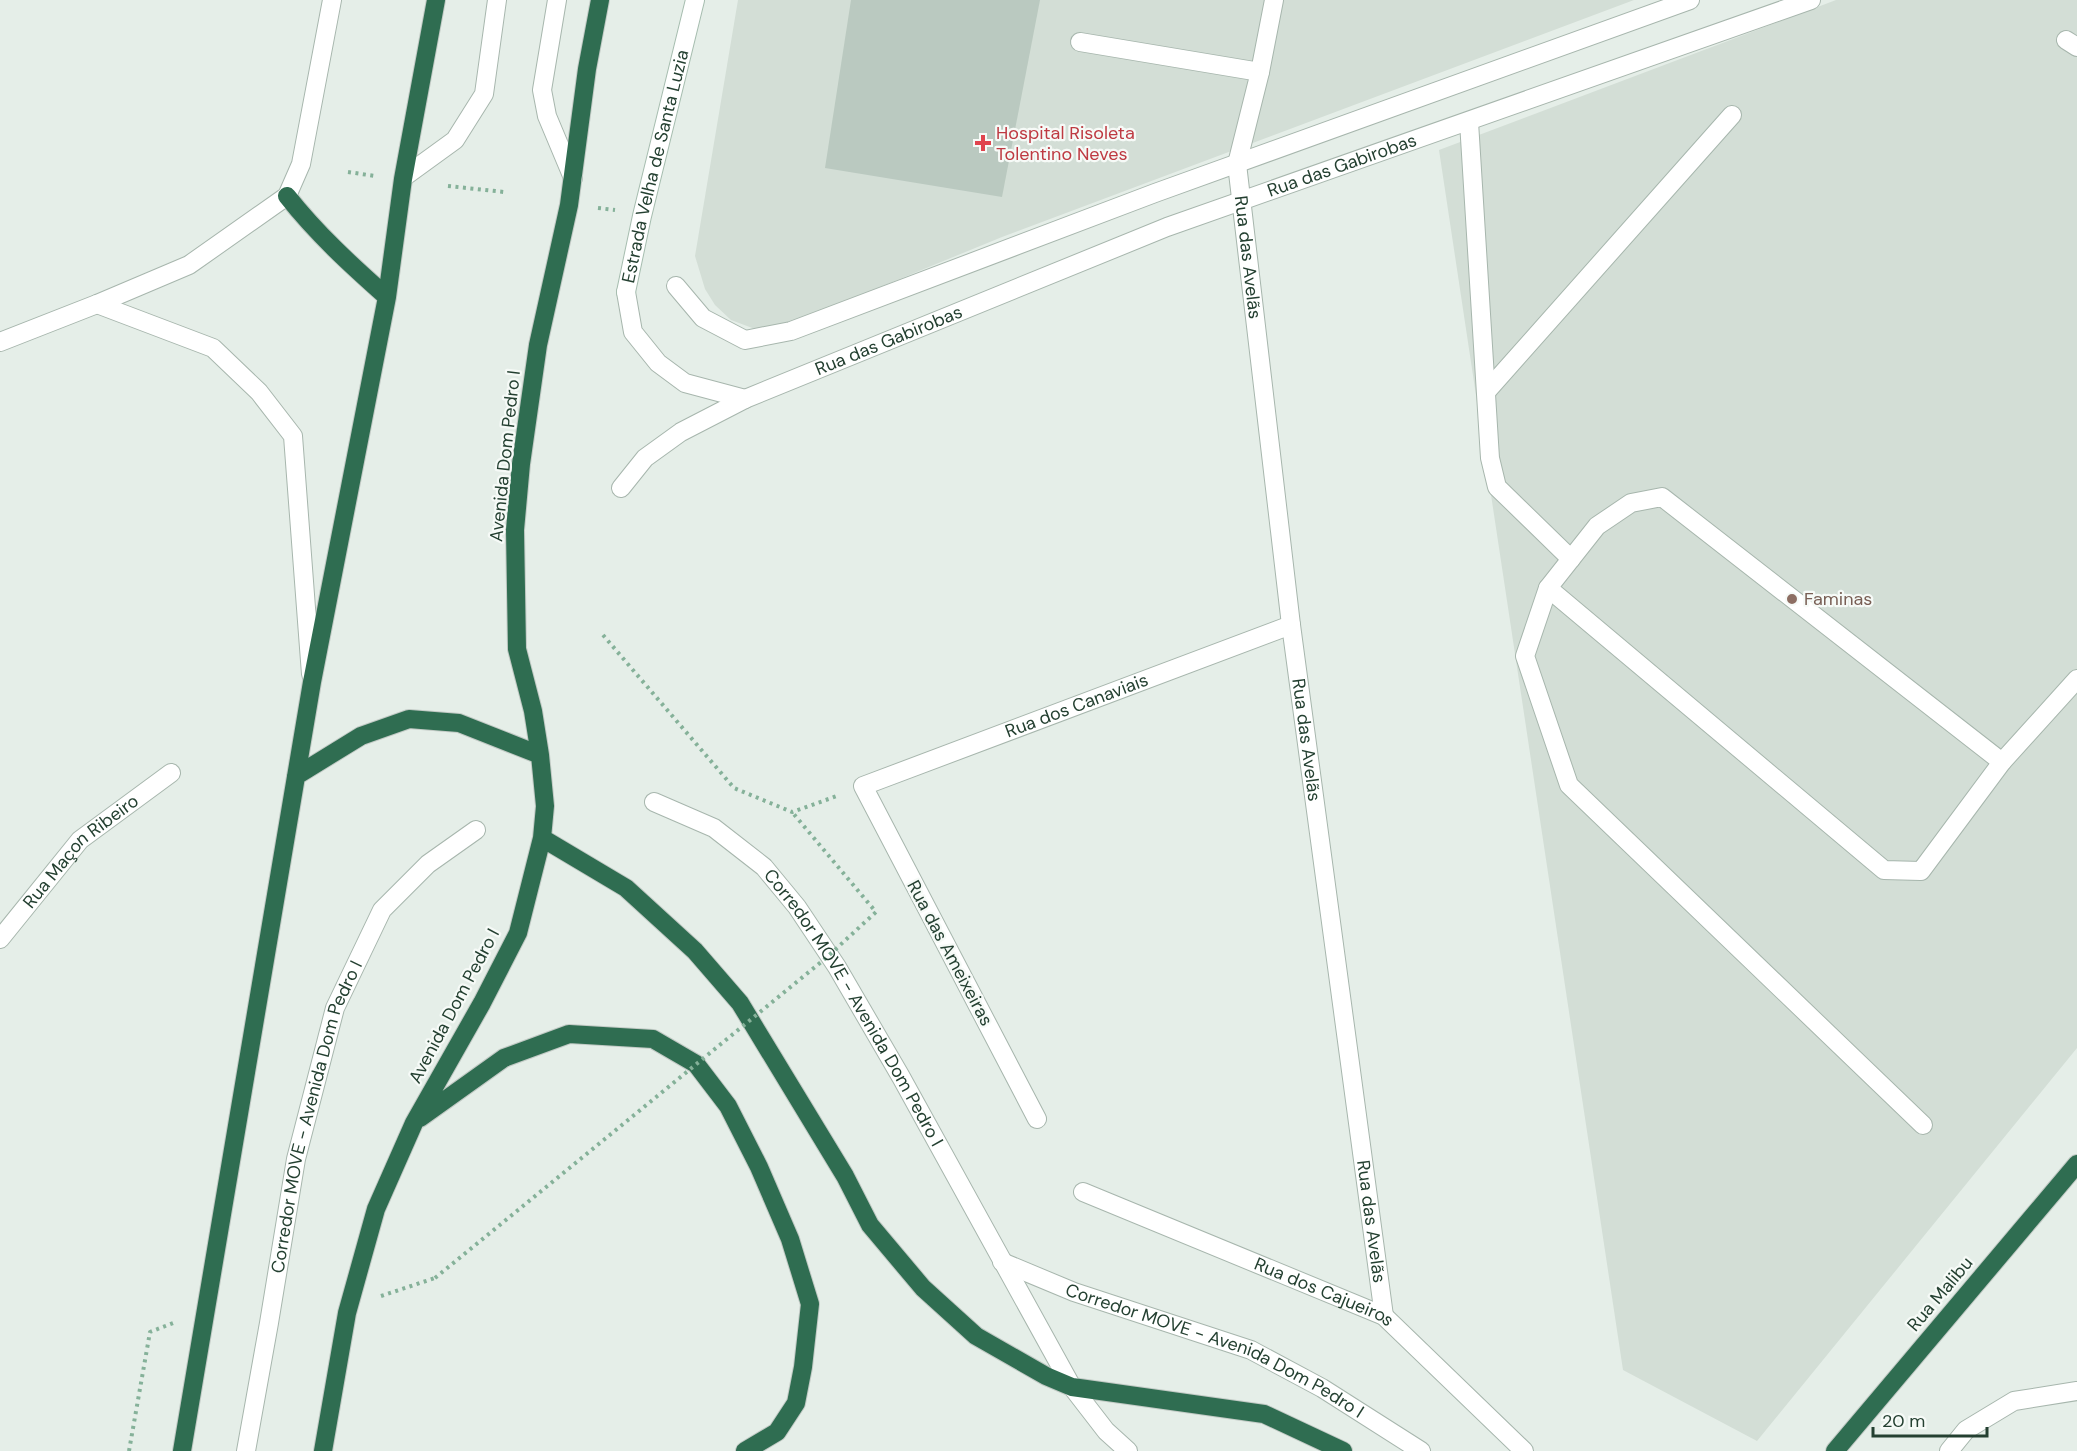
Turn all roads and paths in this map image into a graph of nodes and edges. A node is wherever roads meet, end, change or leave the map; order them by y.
1 (332, 0) edge
2 (436, 0) edge
3 (497, 0) edge
4 (557, 0) edge
5 (600, 0) edge
6 (1274, 0) edge
7 (1690, 0) edge
8 (1810, 0) edge
9 (700, 1) edge
10 (1080, 42) dead end
11 (1260, 72) junction
12 (1732, 115) dead end
13 (1469, 122) junction
14 (1237, 164) junction
15 (348, 172) dead end
16 (379, 177) dead end
17 (404, 177) junction
18 (573, 177) junction
19 (448, 186) dead end
20 (504, 192) dead end
21 (287, 196) junction
22 (1241, 202) junction
23 (597, 208) dead end
24 (618, 211) dead end
25 (676, 286) dead end
26 (387, 297) junction
27 (97, 304) junction
28 (0, 342) edge
29 (1486, 392) junction
30 (745, 399) junction
31 (621, 488) dead end
32 (1571, 559) junction
33 (1548, 588) junction
34 (1291, 625) junction
35 (603, 635) dead end
36 (2077, 679) edge
37 (312, 682) junction
38 (540, 755) junction
39 (2002, 762) junction
40 (171, 773) dead end
41 (296, 776) junction
42 (863, 786) junction
43 (654, 802) dead end
44 (792, 812) junction
45 (476, 830) dead end
46 (542, 838) junction
47 (0, 939) edge
48 (1038, 1119) dead end
49 (414, 1123) junction
50 (1923, 1125) dead end
51 (2077, 1164) edge
52 (1083, 1192) dead end
53 (1002, 1262) junction
54 (348, 1310) junction
55 (1384, 1316) junction
56 (150, 1332) dead end
57 (1072, 1387) junction
58 (2077, 1391) edge
59 (129, 1451) edge
60 (182, 1451) edge
61 (246, 1451) edge
62 (323, 1451) edge
63 (745, 1451) edge
64 (1128, 1451) edge
65 (1343, 1451) edge
66 (1421, 1451) edge
67 (1524, 1451) edge
68 (1834, 1451) edge
69 (1949, 1451) edge

1 - 21 street
2 - 17 highway
3 - 17 street
4 - 18 street
5 - 18 highway, Avenida Dom Pedro I
6 - 11 street
7 - 14 street, Rua das Gabirobas
8 - 13 street, Rua das Gabirobas
9 - 30 street, Estrada Velha de Santa Luzia
10 - 11 street
11 - 14 street
12 - 29 street
13 - 22 street, Rua das Gabirobas
13 - 29 street
14 - 22 street, Rua das Avelãs
14 - 25 street, Rua das Gabirobas
15 - 16 path
17 - 26 highway
18 - 38 highway, Avenida Dom Pedro I
19 - 20 path
21 - 26 highway
21 - 27 street
22 - 30 street, Rua das Gabirobas
22 - 34 street, Rua das Avelãs
23 - 24 path
26 - 37 highway
27 - 28 street
27 - 37 street
29 - 32 street
30 - 31 street
32 - 33 street
32 - 39 street
33 - 39 street
33 - 50 street
34 - 42 street, Rua dos Canaviais
34 - 55 street, Rua das Avelãs
35 - 44 path
36 - 39 street
37 - 41 highway
38 - 41 highway
38 - 46 highway, Avenida Dom Pedro I
40 - 47 street, Rua Maçon Ribeiro
41 - 60 highway
42 - 44 path
42 - 48 street, Rua das Ameixeiras
43 - 53 street, Corredor MOVE - Avenida Dom Pedro I
44 - 54 path, bridge
45 - 61 street, Corredor MOVE - Avenida Dom Pedro I
46 - 49 highway, Avenida Dom Pedro I
46 - 57 highway
49 - 54 highway, Avenida Dom Pedro I
49 - 63 highway
51 - 68 highway, Rua Malibu
52 - 55 street, Rua dos Cajueiros
53 - 57 street, Corredor MOVE - Avenida Dom Pedro I
53 - 66 street, Corredor MOVE - Avenida Dom Pedro I
54 - 62 highway, Avenida Dom Pedro I
55 - 67 street, Rua dos Cajueiros
56 - 59 path
57 - 64 street, Corredor MOVE - Avenida Dom Pedro I
57 - 65 highway
58 - 69 street

